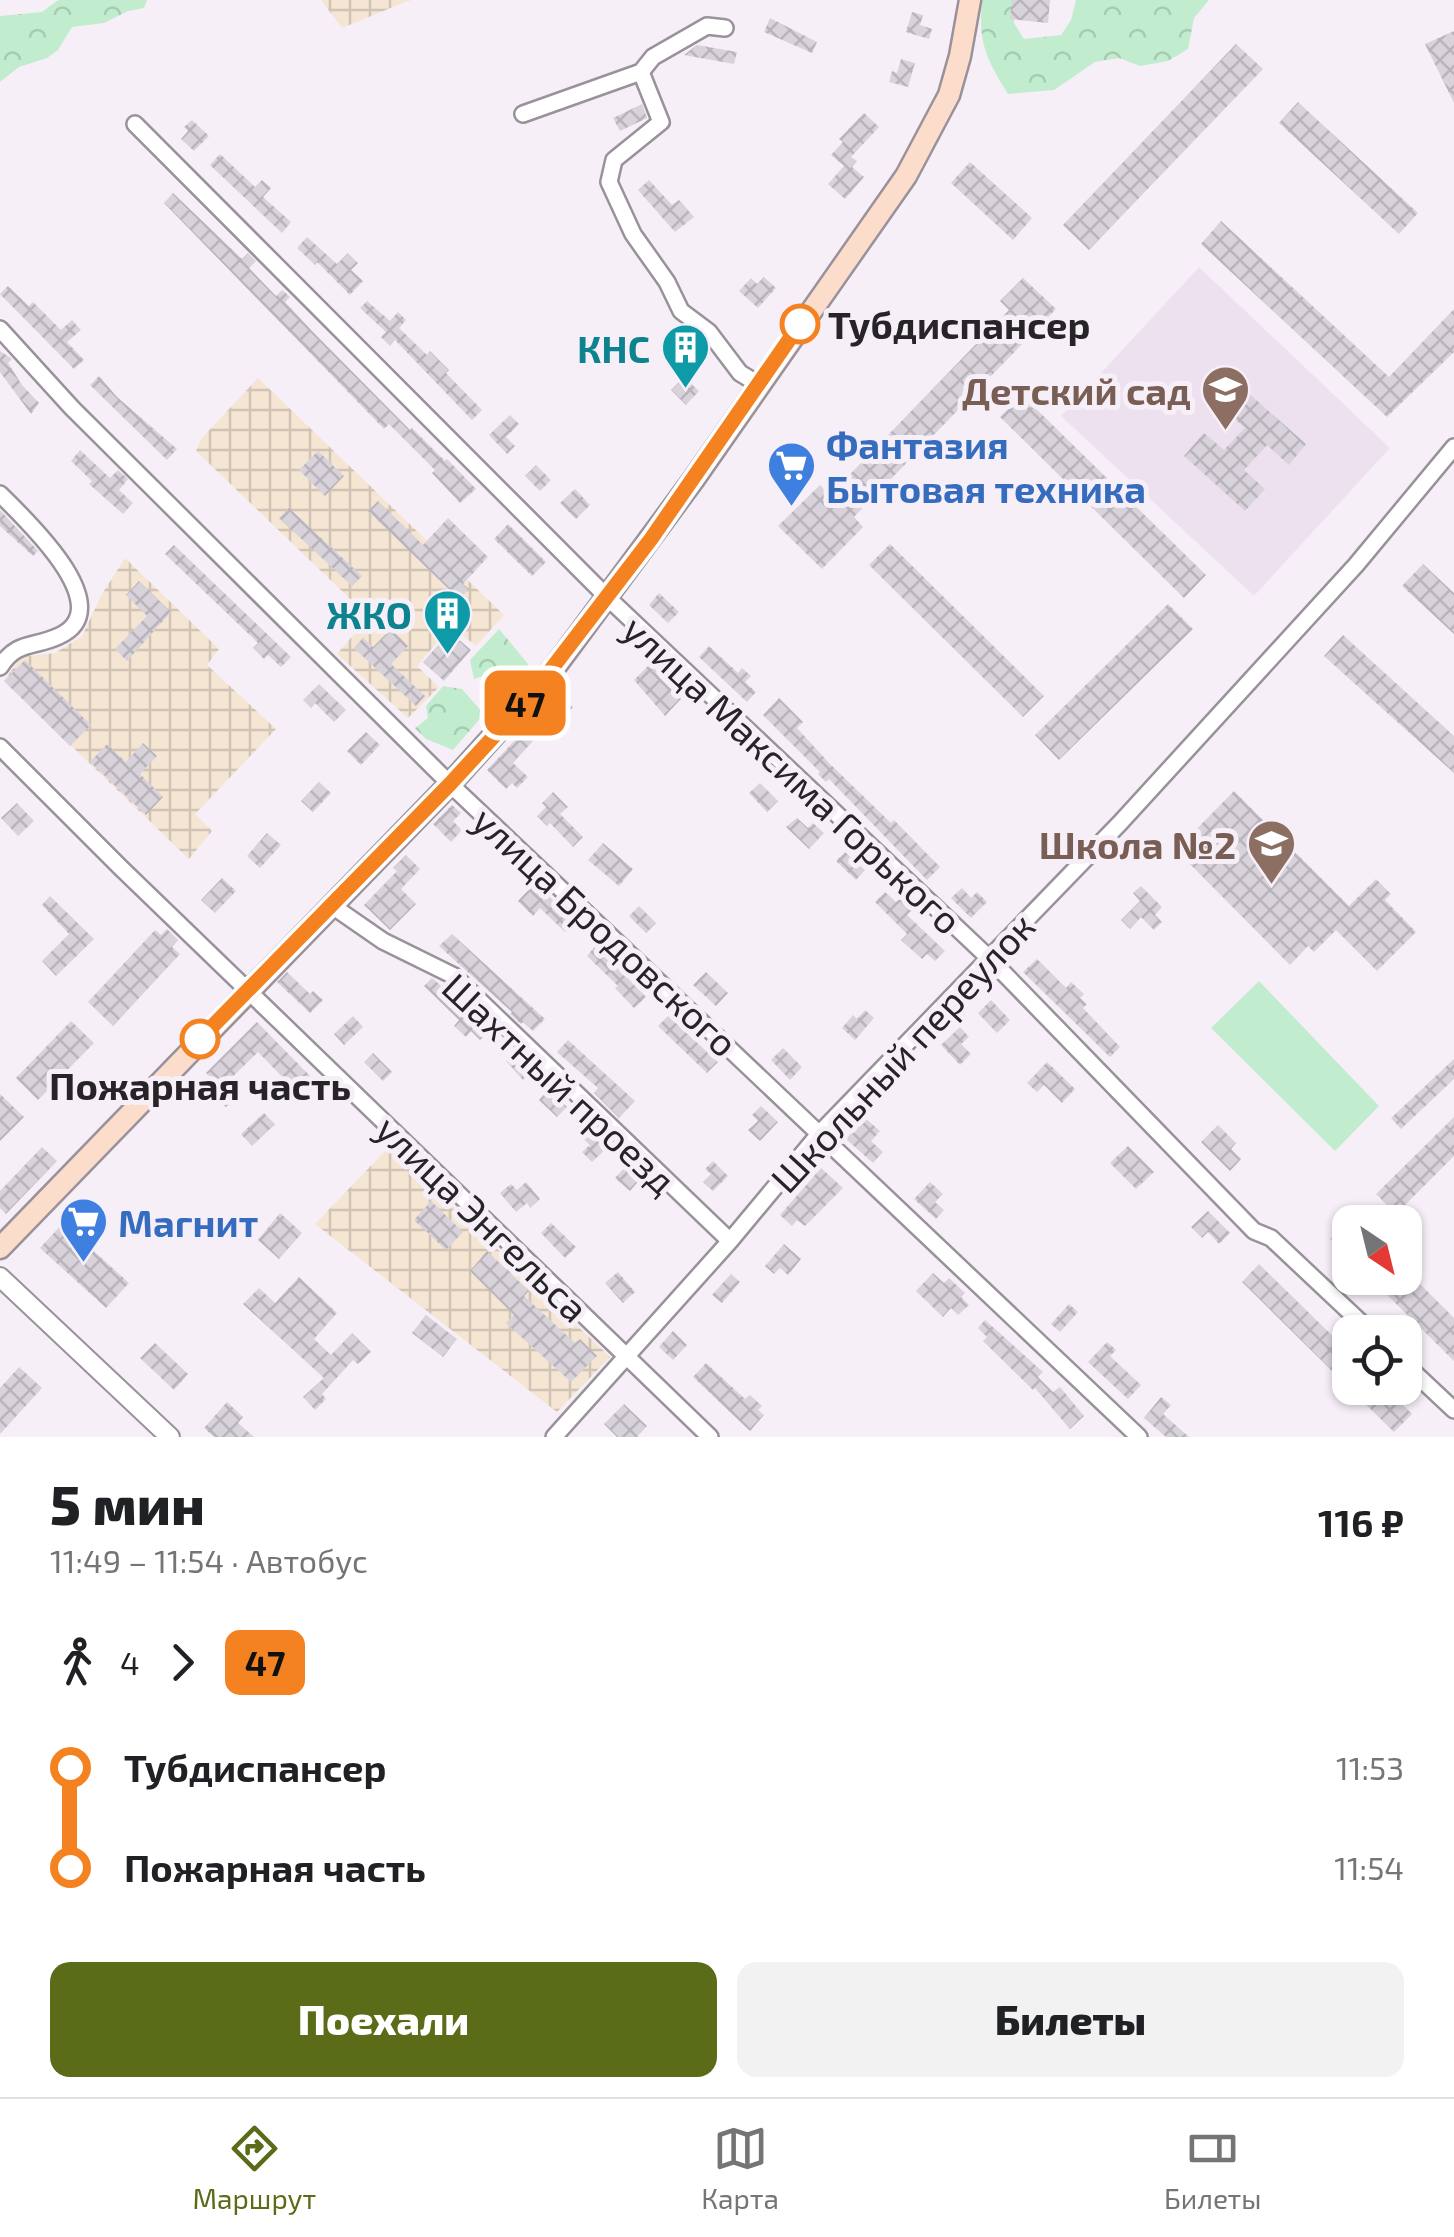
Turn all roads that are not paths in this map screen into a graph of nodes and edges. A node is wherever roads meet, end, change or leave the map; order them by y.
1 (970, 0) edge
2 (725, 28) dead end
3 (641, 72) junction
4 (523, 114) dead end
5 (135, 124) dead end
6 (0, 329) edge
7 (758, 384) junction
8 (1454, 447) edge
9 (0, 494) edge
10 (608, 598) junction
11 (0, 667) edge
12 (0, 747) edge
13 (450, 784) junction
14 (330, 906) junction
15 (990, 959) junction
16 (249, 989) junction
17 (819, 1134) junction
18 (730, 1241) junction
19 (0, 1248) edge
20 (0, 1277) edge
21 (1353, 1315) edge
22 (626, 1358) junction
23 (1422, 1380) edge
24 (1454, 1410) edge
25 (170, 1437) edge
26 (554, 1437) edge
27 (710, 1437) edge
28 (1139, 1437) edge

1 - 7 main road
2 - 3 street
3 - 4 street
3 - 7 street
5 - 10 street, улица Максима Горького
6 - 13 street, улица Бродовского
7 - 10 main road
8 - 15 street, Школьный переулок
9 - 11 street
10 - 13 main road
10 - 15 street, улица Максима Горького
12 - 16 street, улица Энгельса
13 - 14 main road
13 - 17 street, улица Бродовского
14 - 16 main road
14 - 18 street, Шахтный проезд
15 - 17 street, Школьный переулок
15 - 21 street, улица Максима Горького
16 - 19 main road
16 - 22 street, улица Энгельса
17 - 18 street, Школьный переулок
17 - 28 street, улица Бродовского
18 - 22 street, Школьный переулок
20 - 25 street
22 - 26 street, Школьный переулок
22 - 27 street, улица Энгельса
23 - 24 street

